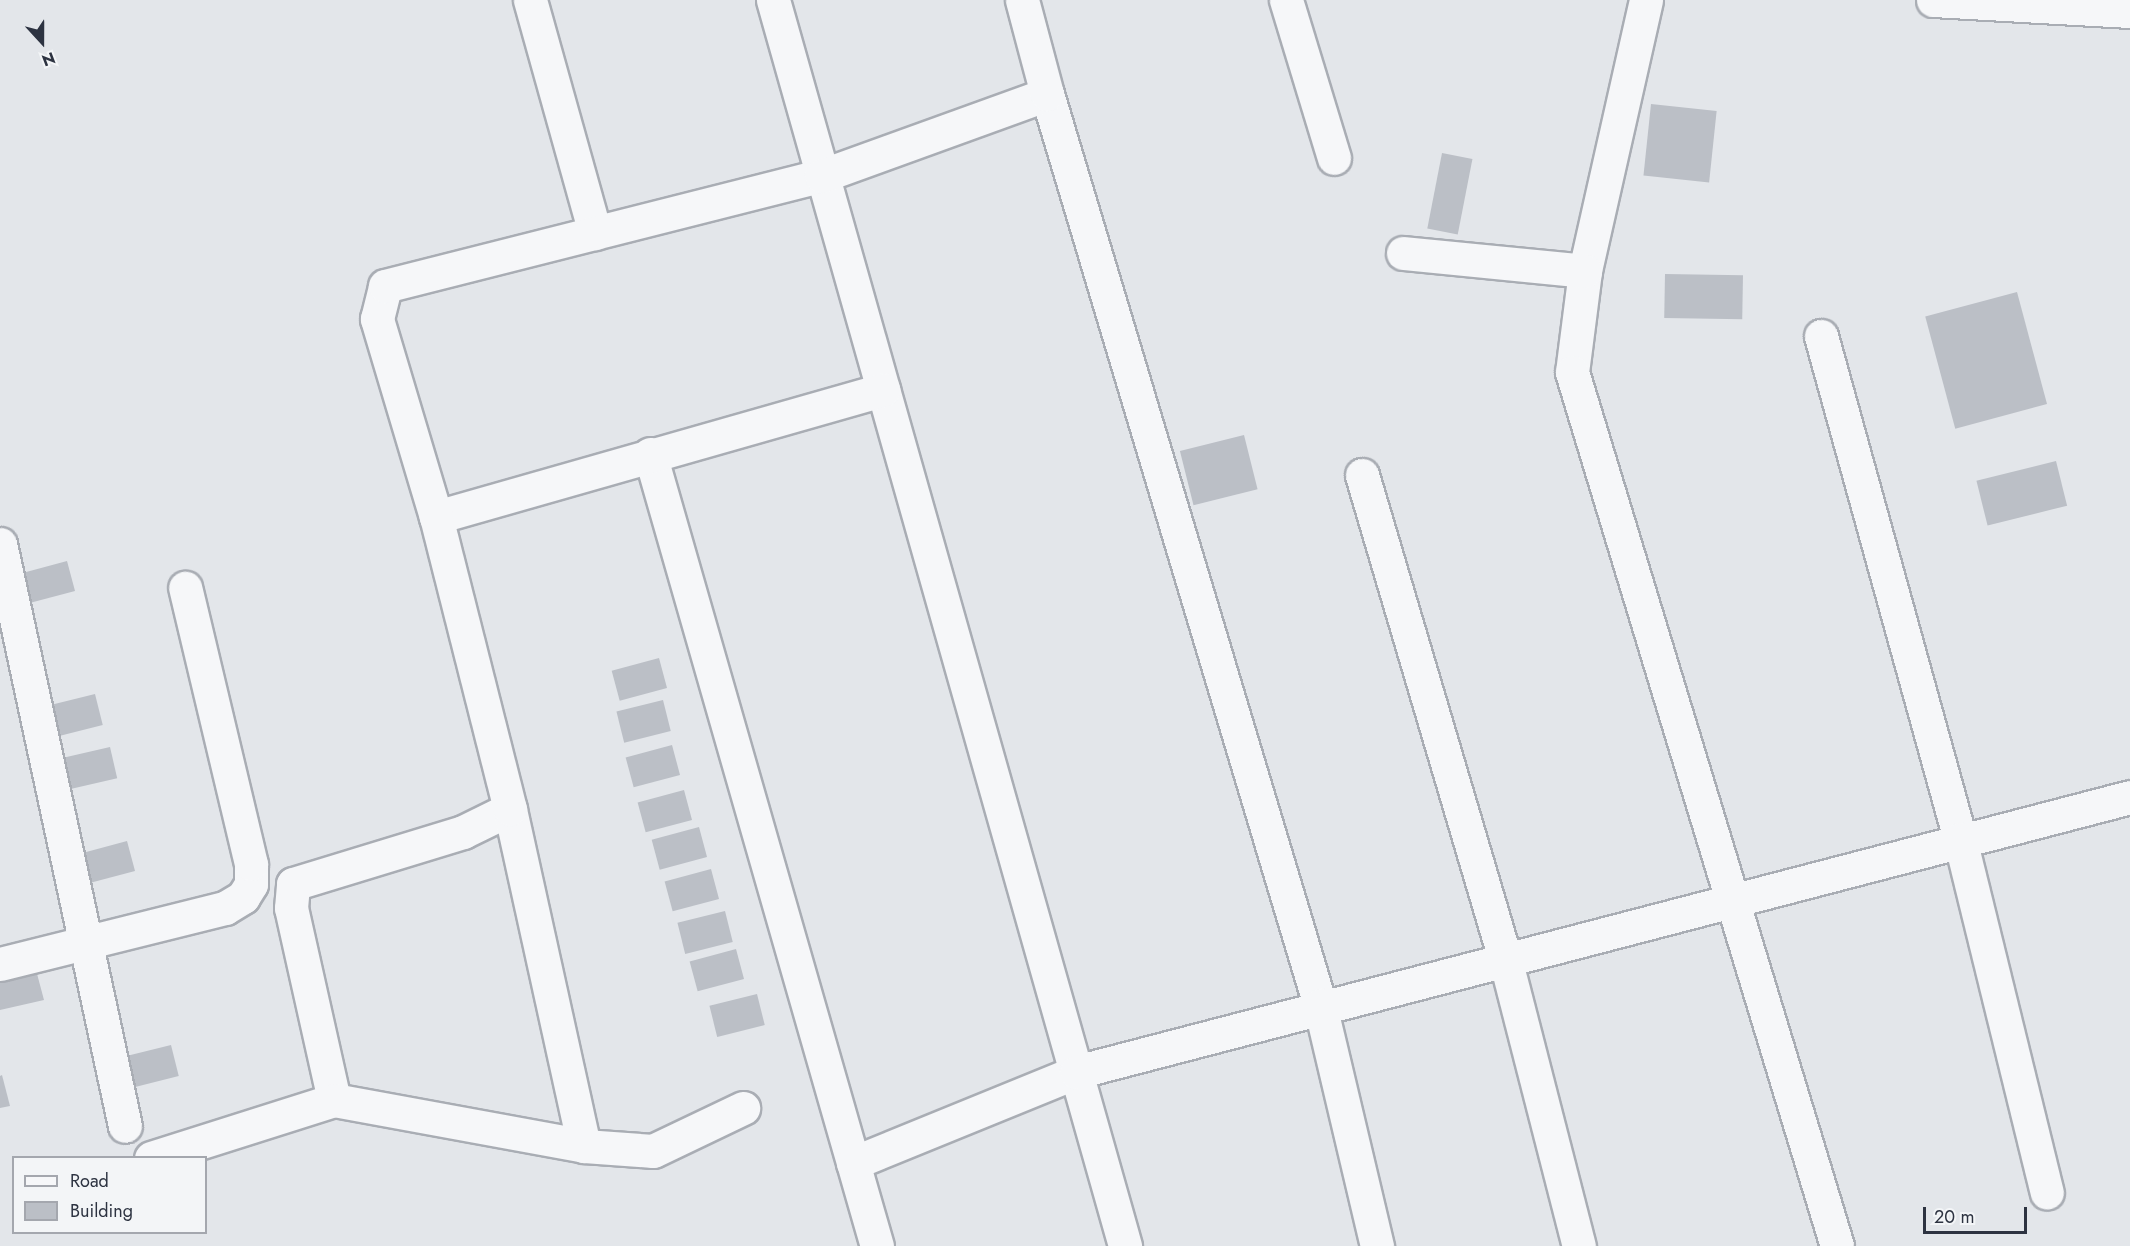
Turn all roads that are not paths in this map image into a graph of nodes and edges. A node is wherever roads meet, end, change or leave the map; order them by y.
1 (530, 0) edge
2 (773, 0) edge
3 (1022, 0) edge
4 (1286, 0) edge
5 (1646, 0) edge
6 (1934, 0) edge
7 (2130, 11) edge
8 (1047, 94) junction
9 (1334, 158) dead end
10 (821, 176) junction
11 (595, 233) junction
12 (1402, 253) dead end
13 (1585, 271) junction
14 (1821, 336) dead end
15 (883, 390) junction
16 (650, 454) junction
17 (1362, 475) dead end
18 (436, 517) junction
19 (0, 544) edge
20 (185, 588) dead end
21 (2130, 796) edge
22 (510, 809) junction
23 (1960, 839) junction
24 (1736, 900) junction
25 (87, 946) junction
26 (1506, 962) junction
27 (0, 964) edge
28 (1320, 1005) junction
29 (1076, 1071) junction
30 (334, 1100) junction
31 (743, 1108) dead end
32 (125, 1125) dead end
33 (584, 1146) junction
34 (157, 1156) edge
35 (853, 1163) junction
36 (2047, 1192) dead end
37 (877, 1246) edge
38 (1125, 1246) edge
39 (1377, 1246) edge
40 (1579, 1246) edge
41 (1838, 1246) edge

1 - 11 street
2 - 10 street
3 - 8 street
4 - 9 street
5 - 13 street
6 - 7 street
8 - 10 street
8 - 28 street
10 - 11 street
10 - 15 street
11 - 18 street
12 - 13 street
13 - 24 street
14 - 23 street
15 - 16 street
15 - 29 street
16 - 18 street
16 - 35 street
17 - 26 street
18 - 22 street
19 - 25 street
20 - 25 street
21 - 23 street
22 - 30 street
22 - 33 street
23 - 24 street
23 - 36 street
24 - 26 street
24 - 41 street
25 - 27 street
25 - 32 street
26 - 28 street
26 - 40 street
28 - 29 street
28 - 39 street
29 - 35 street
29 - 38 street
30 - 33 street
30 - 34 street
31 - 33 street
35 - 37 street

